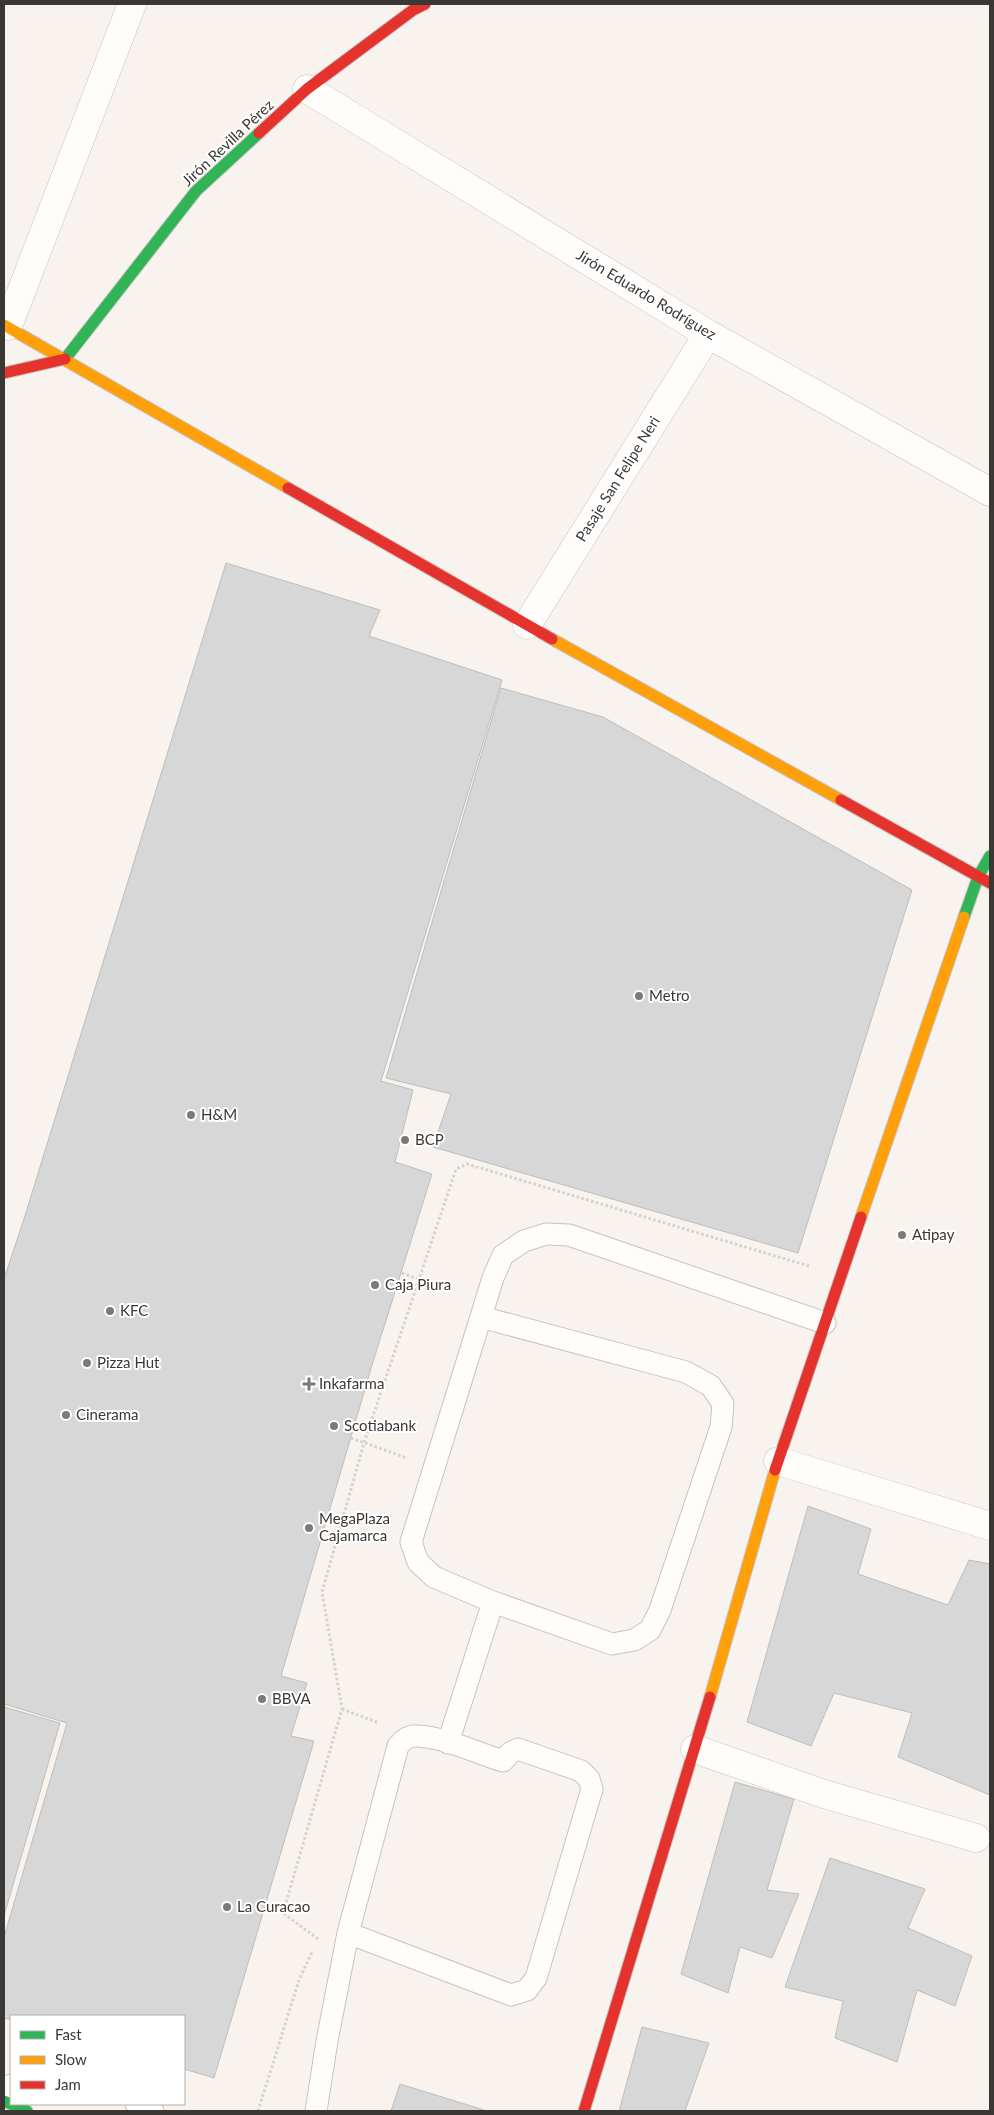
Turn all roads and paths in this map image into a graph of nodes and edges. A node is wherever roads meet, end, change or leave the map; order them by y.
1 (132, 4) edge
2 (418, 6) edge
3 (307, 89) junction
4 (6, 325) edge
5 (708, 334) junction
6 (65, 359) junction
7 (4, 373) edge
8 (990, 492) edge
9 (527, 624) junction
10 (990, 856) edge
11 (978, 877) junction
12 (990, 883) edge
13 (402, 1273) dead end
14 (419, 1279) dead end
15 (481, 1317) junction
16 (825, 1323) junction
17 (351, 1438) dead end
18 (364, 1443) junction
19 (778, 1461) junction
20 (434, 1468) junction
21 (990, 1526) edge
22 (493, 1602) junction
23 (342, 1709) junction
24 (405, 1738) junction
25 (448, 1742) junction
26 (695, 1749) junction
27 (976, 1838) dead end
28 (348, 1933) junction
29 (11, 2105) edge
30 (138, 2105) edge
31 (26, 2111) edge
32 (153, 2111) edge
33 (258, 2111) edge
34 (316, 2111) edge
35 (584, 2111) edge

1 - 4 street
2 - 3 street, Jirón Revilla Pérez
3 - 5 street, Jirón Eduardo Rodríguez
3 - 6 street, Jirón Revilla Pérez
4 - 6 street
5 - 8 street, Jirón Eduardo Rodríguez
5 - 9 street, Pasaje San Felipe Neri
6 - 7 street
6 - 9 street
9 - 11 street
10 - 11 street
11 - 12 street
11 - 16 street
13 - 14 path
15 - 16 lane
15 - 20 lane
15 - 22 lane
16 - 19 street
17 - 18 path
18 - 20 path
18 - 23 path
19 - 21 street
19 - 26 street
20 - 22 lane
22 - 25 lane
23 - 24 path
23 - 33 path
24 - 25 lane
24 - 28 lane
25 - 28 lane
26 - 27 street
26 - 35 street
28 - 34 lane
29 - 31 street
30 - 32 lane

